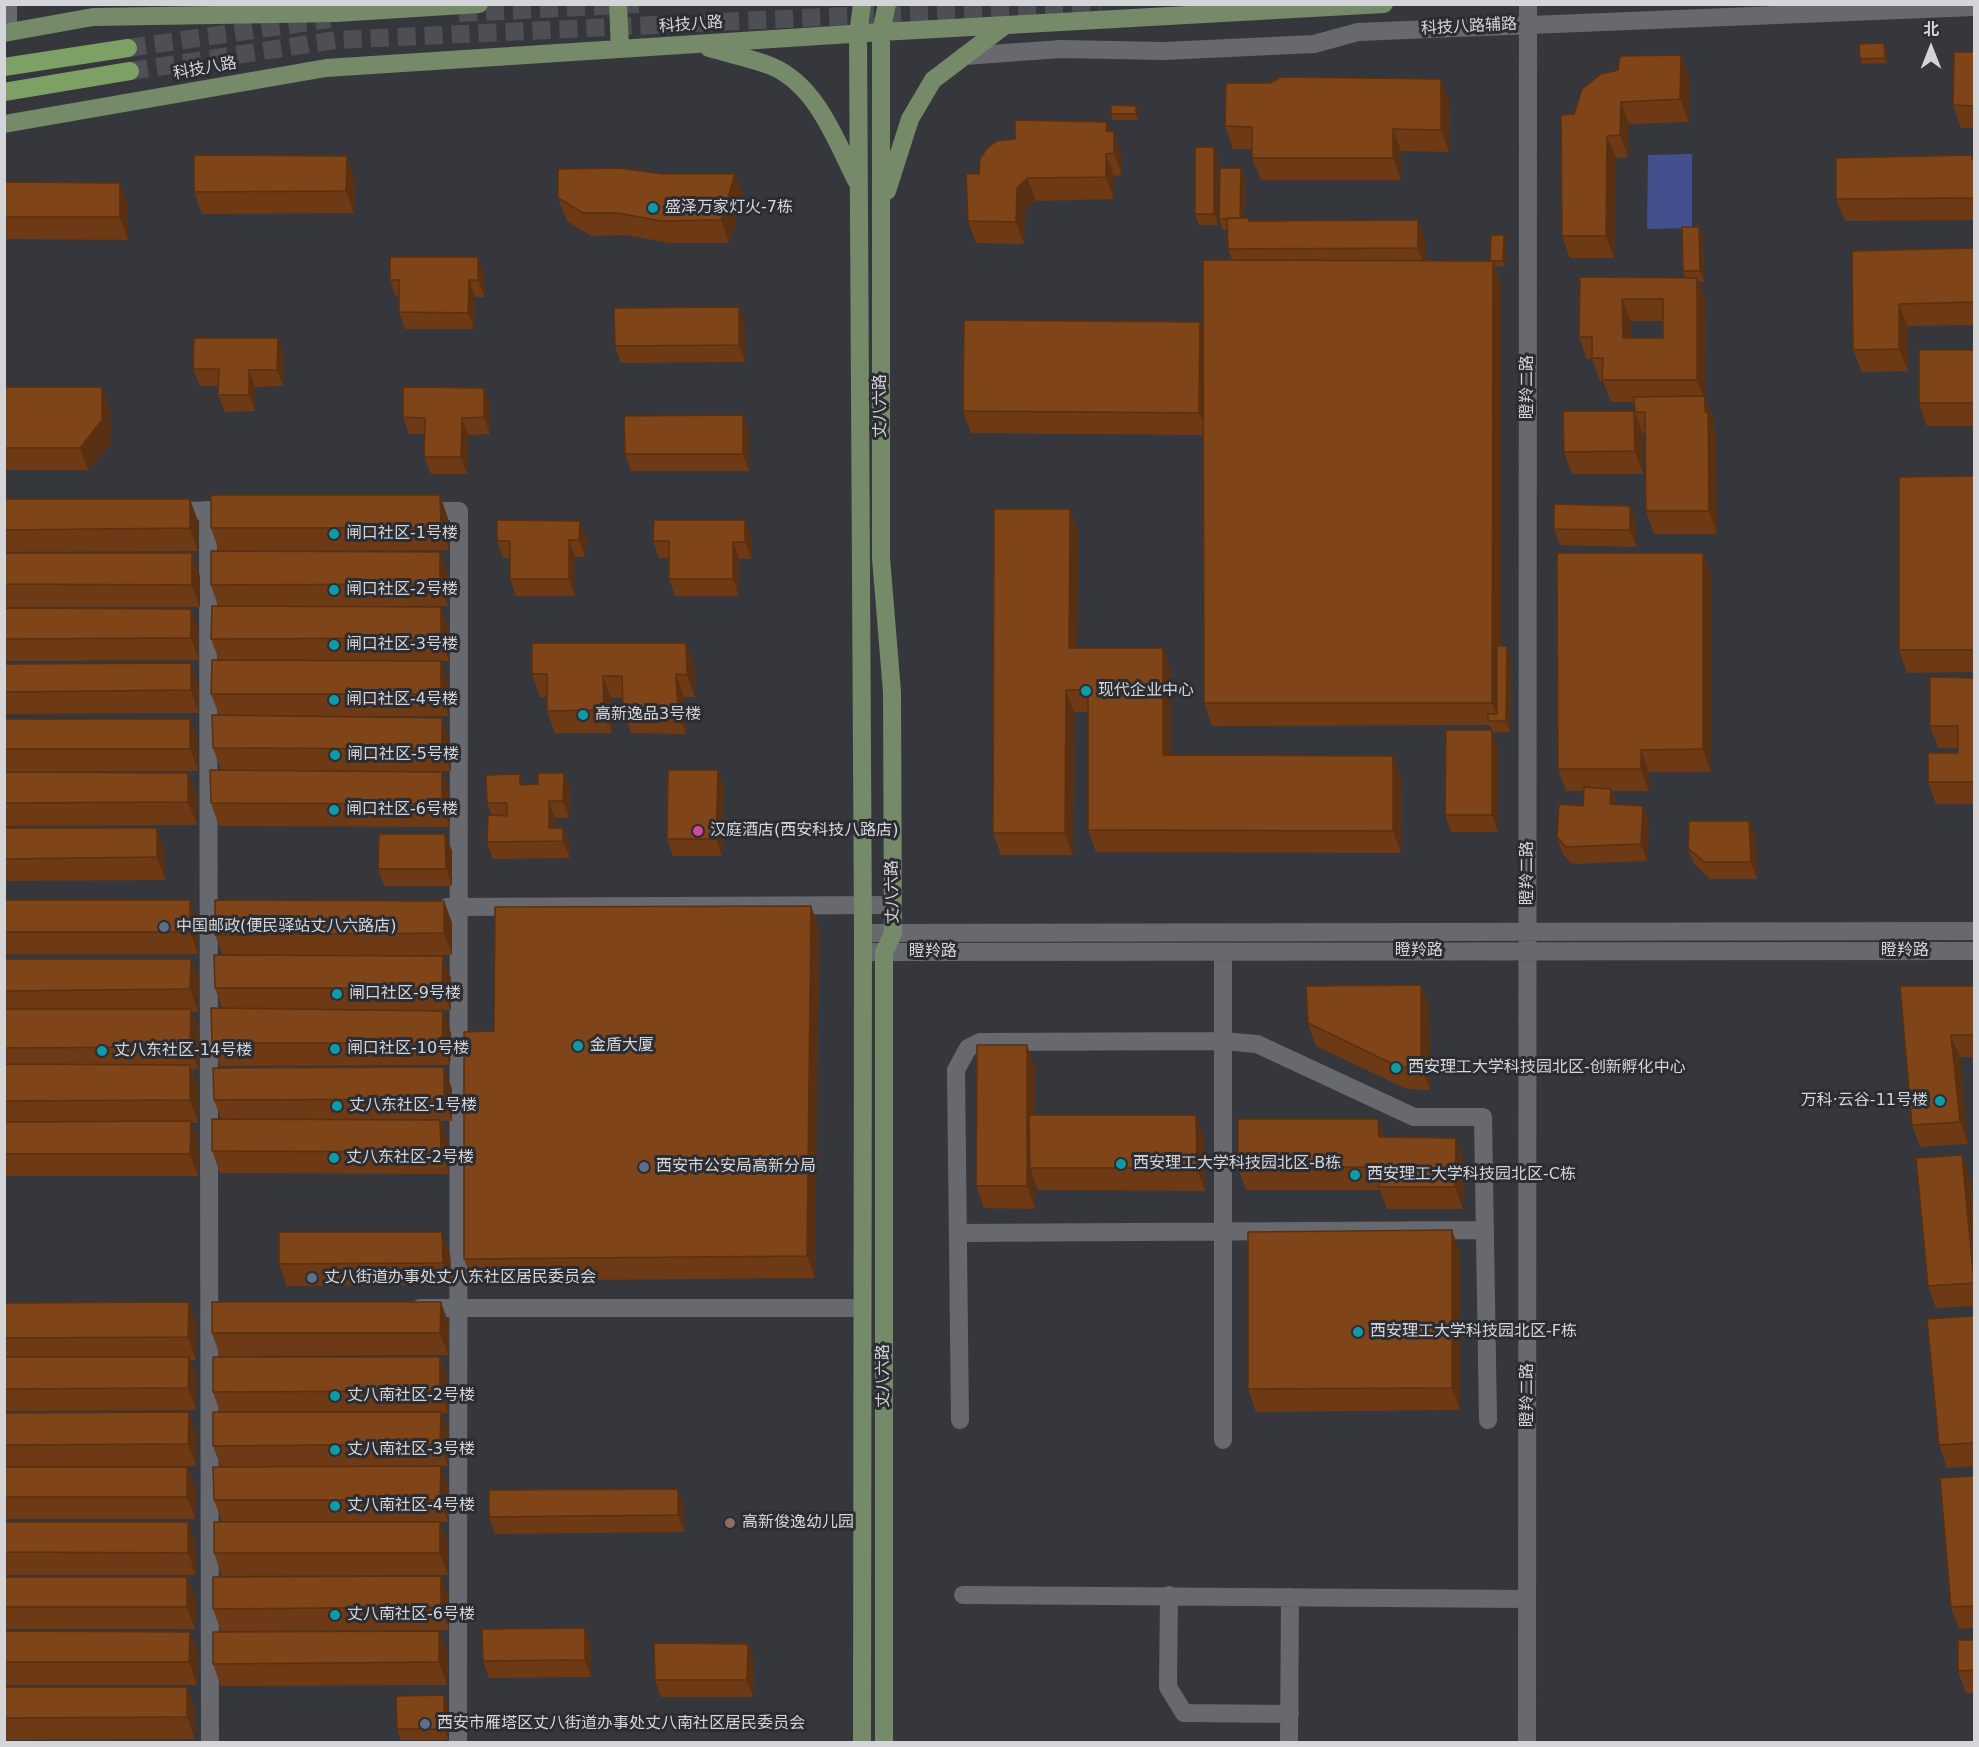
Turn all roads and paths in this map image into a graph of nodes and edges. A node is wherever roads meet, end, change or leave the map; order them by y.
1 (8, 4) edge
2 (479, 4) tunnel mouth
3 (618, 4) edge
4 (862, 4) edge
5 (887, 4) edge
6 (1384, 4) edge
7 (1527, 4) edge
8 (1974, 7) edge
9 (1120, 12) edge
10 (1527, 24) junction
11 (1004, 26) junction
12 (6, 32) edge
13 (882, 32) junction
14 (858, 34) junction
15 (696, 44) junction
16 (128, 48) tunnel mouth
17 (620, 49) junction
18 (964, 56) junction
19 (4, 67) edge
20 (130, 71) tunnel mouth
21 (4, 92) edge
22 (4, 124) edge
23 (859, 185) junction
24 (882, 207) junction
25 (208, 510) junction
26 (256, 510) edge
27 (148, 511) edge
28 (399, 511) edge
29 (863, 905) junction
30 (892, 905) junction
31 (188, 907) edge
32 (217, 907) junction
33 (423, 907) edge
34 (459, 907) junction
35 (1974, 931) edge
36 (863, 933) junction
37 (893, 933) junction
38 (1528, 942) junction
39 (1974, 951) edge
40 (863, 952) junction
41 (884, 952) junction
42 (1223, 952) junction
43 (1223, 1041) junction
44 (1485, 1230) junction
45 (1223, 1231) junction
46 (958, 1233) junction
47 (398, 1308) edge
48 (458, 1308) junction
49 (862, 1308) junction
50 (202, 1309) junction
51 (231, 1309) edge
52 (960, 1420) dead end
53 (1488, 1420) dead end
54 (1223, 1440) dead end
55 (963, 1595) dead end
56 (1169, 1595) junction
57 (1290, 1597) junction
58 (1527, 1599) junction
59 (1290, 1714) junction
60 (210, 1743) edge
61 (458, 1743) edge
62 (862, 1743) edge
63 (884, 1743) edge
64 (1289, 1743) edge
65 (1527, 1743) edge

1 - 12 street
2 - 12 main road
3 - 17 main road
4 - 14 main road, 丈八六路
5 - 13 main road, 丈八六路
6 - 9 main road, 科技八路
7 - 10 street, 瞪羚二路
8 - 10 street, 科技八路辅路
9 - 11 main road, 科技八路
10 - 18 street, 科技八路辅路
10 - 38 street, 瞪羚二路
11 - 13 main road, 科技八路
11 - 18 main road
13 - 14 main road, 科技八路
13 - 24 main road, 丈八六路
14 - 15 main road, 科技八路
14 - 23 main road, 丈八六路
15 - 17 main road, 科技八路
15 - 23 main road
16 - 19 highway
17 - 22 main road, 科技八路
18 - 24 main road
20 - 21 highway
23 - 29 main road, 丈八六路
24 - 30 main road, 丈八六路
25 - 26 street
25 - 27 street
25 - 32 street
28 - 34 street
29 - 30 street
29 - 34 street
29 - 36 main road, 丈八六路
30 - 37 main road, 丈八六路
31 - 32 street
32 - 50 street
33 - 34 street
34 - 48 street
35 - 38 street, 瞪羚路
36 - 37 street, 瞪羚路
36 - 40 main road, 丈八六路
37 - 38 street, 瞪羚路
37 - 41 main road, 丈八六路
38 - 39 street, 瞪羚路
38 - 42 street, 瞪羚路
38 - 58 street, 瞪羚二路
40 - 41 street, 瞪羚路
40 - 49 main road, 丈八六路
41 - 42 street, 瞪羚路
41 - 63 main road, 丈八六路
42 - 43 street
43 - 44 street
43 - 45 street
43 - 46 street
44 - 45 street
44 - 53 street
45 - 46 street
45 - 54 street
46 - 52 street
47 - 48 street
48 - 49 street
48 - 61 street
49 - 62 main road, 丈八六路
50 - 51 street
50 - 60 street
55 - 56 street
56 - 57 street
56 - 59 street
57 - 58 street
57 - 59 street
58 - 65 street, 瞪羚二路
59 - 64 street

